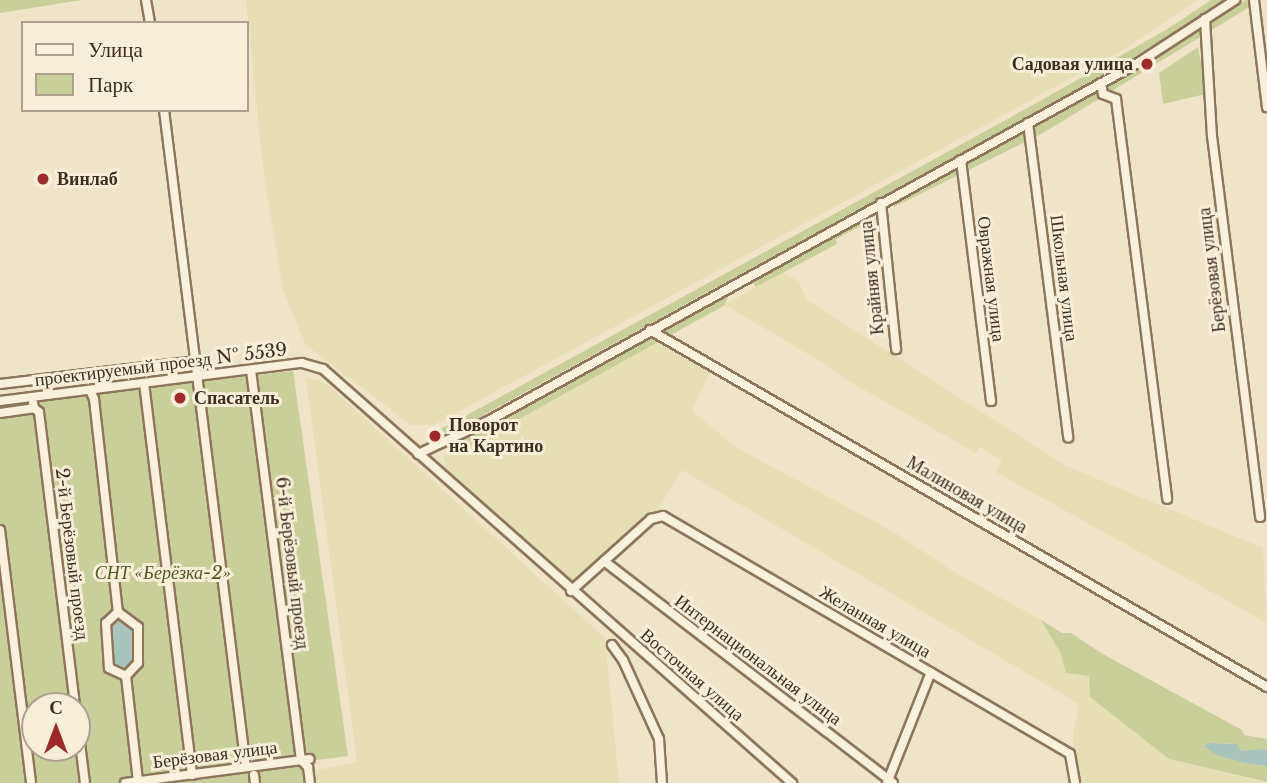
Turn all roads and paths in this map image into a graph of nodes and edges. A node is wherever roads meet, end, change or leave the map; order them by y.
1 (146, 0) edge
2 (1235, 0) edge
3 (1254, 0) edge
4 (1205, 19) junction
5 (150, 21) edge
6 (1101, 83) junction
7 (1267, 107) edge
8 (164, 112) edge
9 (1028, 123) junction
10 (961, 160) junction
11 (881, 203) junction
12 (650, 330) junction
13 (896, 349) dead end
14 (195, 361) junction
15 (251, 370) junction
16 (197, 377) junction
17 (144, 383) junction
18 (0, 384) edge
19 (89, 390) junction
20 (32, 397) junction
21 (0, 401) edge
22 (991, 401) dead end
23 (34, 408) junction
24 (0, 413) edge
25 (1068, 437) dead end
26 (418, 454) junction
27 (1167, 499) dead end
28 (1259, 517) dead end
29 (0, 530) edge
30 (604, 561) junction
31 (572, 591) junction
32 (118, 612) junction
33 (612, 645) dead end
34 (931, 672) junction
35 (125, 676) junction
36 (1267, 687) edge
37 (73, 692) edge
38 (82, 762) edge
39 (306, 762) junction
40 (246, 767) junction
41 (192, 775) junction
42 (144, 782) edge
43 (890, 782) edge
44 (32, 783) edge
45 (85, 783) edge
46 (125, 783) edge
47 (310, 783) edge
48 (662, 783) edge
49 (793, 783) edge
50 (1075, 783) edge

1 - 5 street
2 - 4 street
3 - 7 street
4 - 6 street
4 - 28 street, Берёзовая улица
6 - 9 street
6 - 27 street
8 - 14 street
9 - 10 street
9 - 25 street, Школьная улица
10 - 11 street
10 - 22 street, Овражная улица
11 - 12 street
11 - 13 street, Крайняя улица
12 - 26 street
12 - 36 street, Малиновая улица
14 - 16 street
14 - 18 street
15 - 16 street, проектируемый проезд № 5539
15 - 26 street, проектируемый проезд № 5539
15 - 39 street, 6-й Берёзовый проезд
16 - 17 street, проектируемый проезд № 5539
16 - 40 street
17 - 19 street, проектируемый проезд № 5539
17 - 41 street
19 - 20 street, проектируемый проезд № 5539
19 - 32 street
20 - 21 street, проектируемый проезд № 5539
20 - 23 street, 2-й Берёзовый проезд
23 - 24 street
23 - 37 street, 2-й Берёзовый проезд
26 - 31 street, проектируемый проезд № 5539
29 - 44 street
30 - 31 street
30 - 34 street, Желанная улица
30 - 43 street, Интернациональная улица
31 - 49 street, Восточная улица
32 - 35 street
32 - 35 street
33 - 48 street
34 - 43 street
34 - 50 street, Желанная улица
35 - 42 street
38 - 45 street
39 - 40 street, Берёзовая улица
39 - 47 street, 6-й Берёзовый проезд
40 - 41 street, Берёзовая улица
41 - 42 street, Берёзовая улица
42 - 46 street, Берёзовая улица

